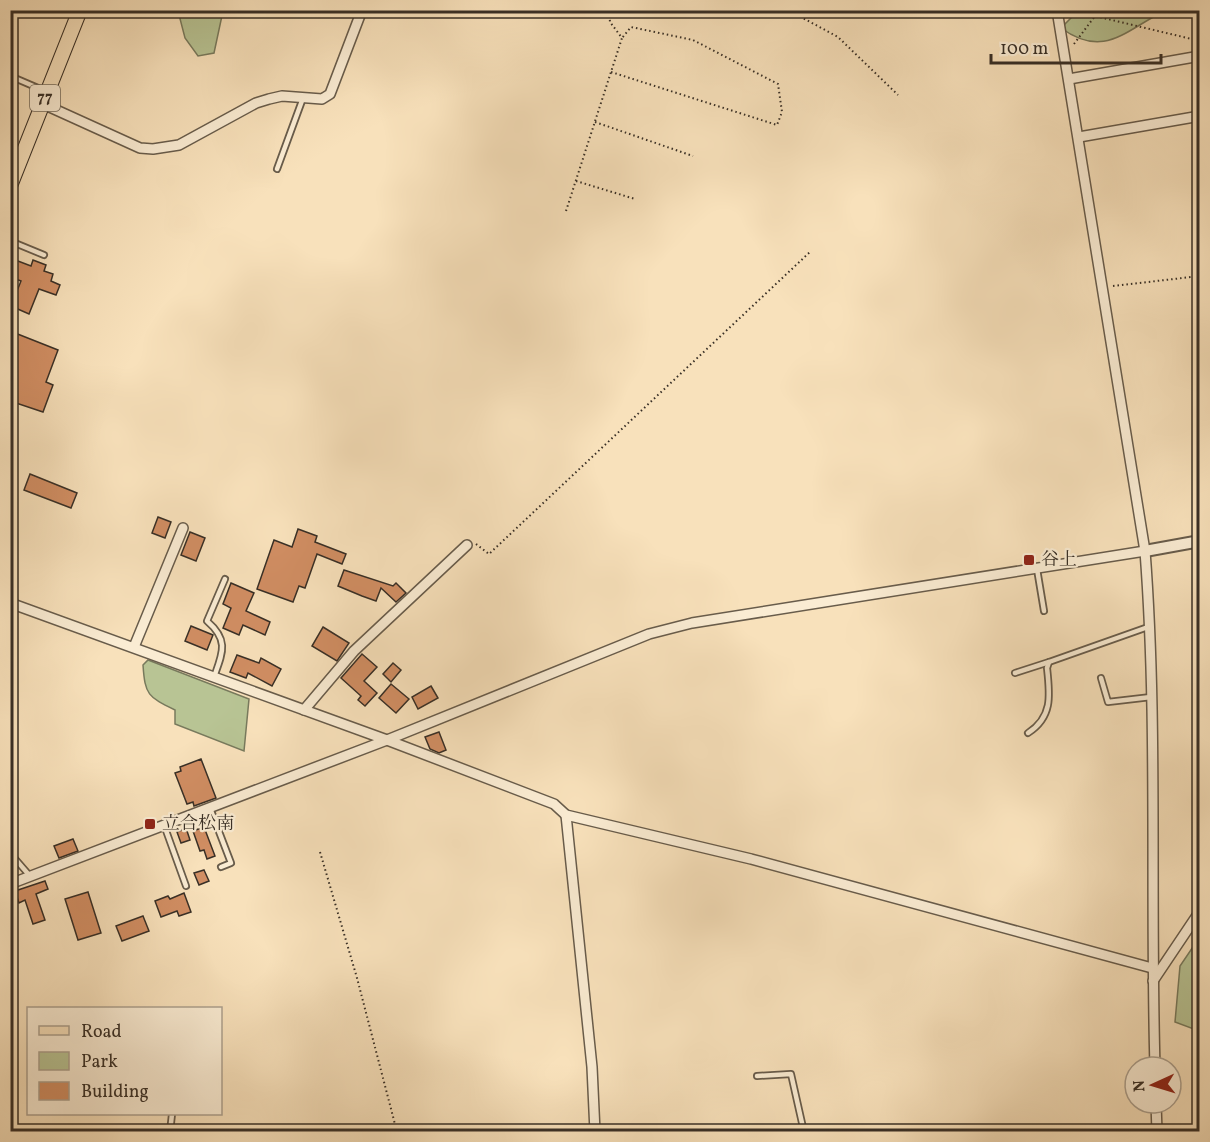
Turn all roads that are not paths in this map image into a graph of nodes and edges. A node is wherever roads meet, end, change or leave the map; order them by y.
1 (80, 10) edge
2 (362, 10) edge
3 (1057, 10) edge
4 (1200, 56) edge
5 (10, 76) edge
6 (1069, 79) junction
7 (304, 96) junction
8 (46, 98) junction
9 (1200, 116) edge
10 (1079, 137) junction
11 (277, 169) dead end
12 (10, 186) edge
13 (10, 241) edge
14 (44, 255) dead end
15 (183, 528) dead end
16 (1200, 541) edge
17 (467, 545) road end
18 (1145, 551) junction
19 (1037, 568) junction
20 (225, 579) dead end
21 (10, 603) edge
22 (1044, 611) dead end
23 (1151, 627) junction
24 (134, 647) junction
25 (1049, 662) junction
26 (1015, 674) dead end
27 (214, 677) junction
28 (1101, 678) dead end
29 (1151, 697) junction
30 (304, 710) junction
31 (1028, 733) dead end
32 (387, 740) junction
33 (210, 808) junction
34 (566, 815) junction
35 (164, 825) junction
36 (10, 853) edge
37 (221, 867) dead end
38 (30, 876) junction
39 (10, 884) edge
40 (186, 886) dead end
41 (1200, 911) edge
42 (1152, 968) junction
43 (1153, 981) junction
44 (1155, 1055) edge
45 (757, 1076) dead end
46 (172, 1115) edge
47 (1156, 1115) edge
48 (171, 1131) edge
49 (595, 1131) edge
50 (804, 1131) edge
51 (1157, 1131) edge

1 - 8 main road, 77
2 - 7 street
3 - 6 street
4 - 6 street
5 - 8 lane
6 - 10 street
7 - 8 street
7 - 11 lane
8 - 12 main road, 77
9 - 10 street
10 - 18 street
13 - 14 lane
15 - 24 street
16 - 18 street
17 - 30 street
18 - 19 street
18 - 23 street
19 - 22 lane
19 - 32 street
20 - 27 lane
21 - 24 street
23 - 25 lane
23 - 29 street
24 - 27 street
25 - 26 lane
25 - 31 lane
27 - 30 street
28 - 29 lane
29 - 42 street
30 - 32 street
32 - 33 street
32 - 34 street
33 - 35 street
33 - 37 lane
34 - 42 street
34 - 49 street
35 - 38 street
35 - 40 lane
36 - 38 lane
38 - 39 street
41 - 43 street
42 - 43 street
43 - 44 street
45 - 50 lane
46 - 48 lane
47 - 51 street

